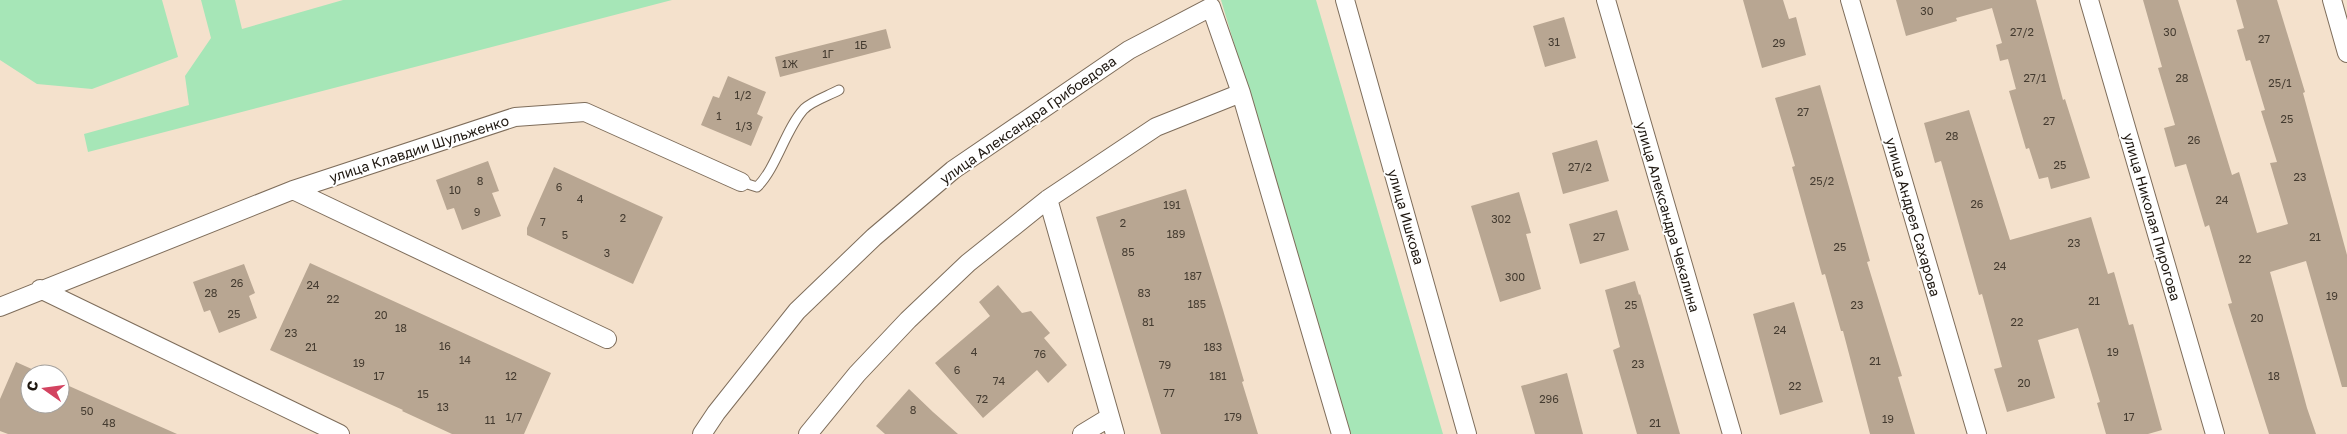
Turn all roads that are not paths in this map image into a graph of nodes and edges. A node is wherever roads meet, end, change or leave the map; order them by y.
1 (1345, 0) edge
2 (1606, 0) edge
3 (1850, 0) edge
4 (2089, 0) edge
5 (2332, 0) edge
6 (2347, 53) edge
7 (839, 90) dead end
8 (1241, 93) junction
9 (741, 182) joint
10 (293, 190) junction
11 (1048, 199) junction
12 (40, 290) junction
13 (0, 307) edge
14 (607, 339) dead end
15 (1110, 417) junction
16 (340, 434) edge
17 (702, 434) edge
18 (808, 434) edge
19 (1082, 434) edge
20 (1115, 434) edge
21 (1341, 434) edge
22 (1467, 434) edge
23 (1732, 434) edge
24 (1977, 434) edge
25 (2215, 434) edge

1 - 22 street, улица Ишкова
2 - 23 street, улица Александра Чекалина
3 - 24 street, улица Андрея Сахарова
4 - 25 street, улица Николая Пирогова
5 - 6 street
7 - 9 lane
8 - 11 street
8 - 17 street, улица Александра Грибоедова
8 - 21 street
9 - 10 street, улица Клавдии Шульженко
10 - 12 street, улица Клавдии Шульженко
10 - 14 street
11 - 15 street
11 - 18 street
12 - 13 street, улица Клавдии Шульженко
12 - 16 street
15 - 19 street
15 - 20 street

